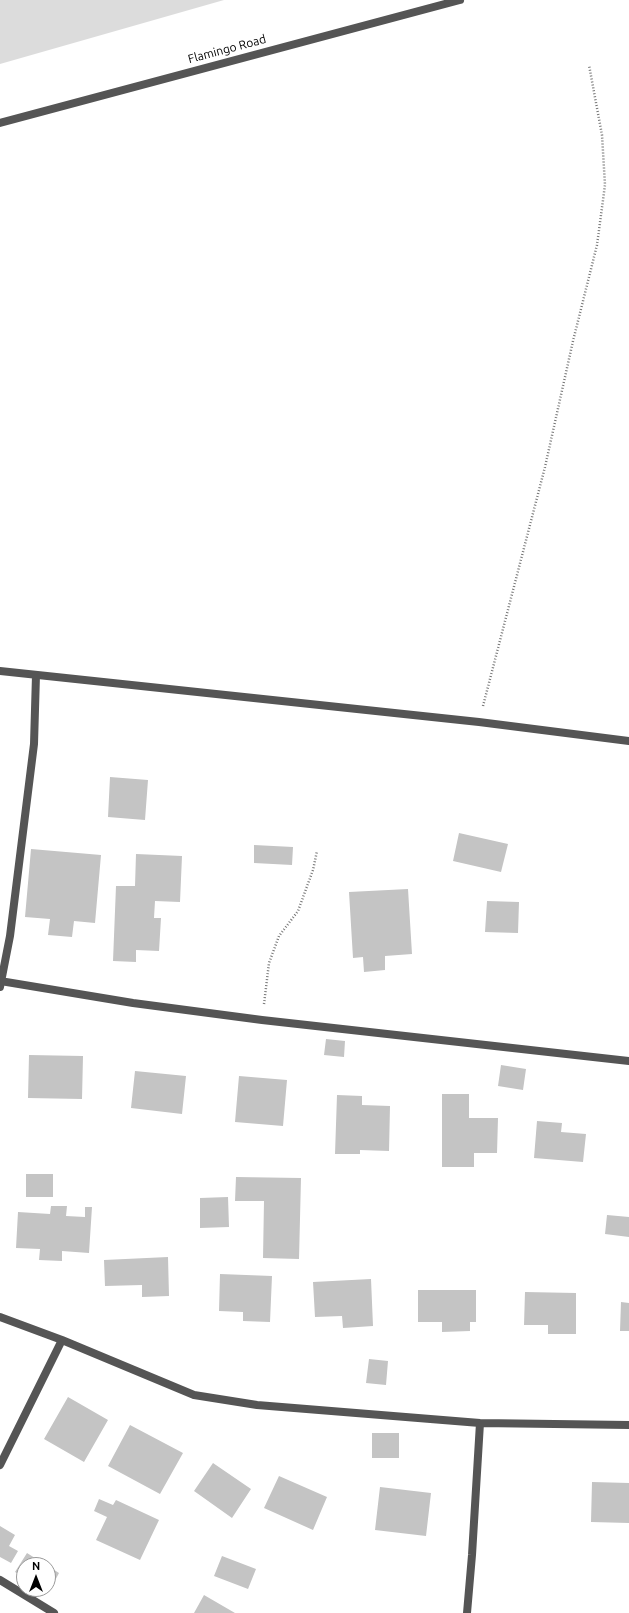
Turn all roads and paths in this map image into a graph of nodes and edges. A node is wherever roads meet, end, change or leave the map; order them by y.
1 (460, 0) edge
2 (588, 65) dead end
3 (0, 123) edge
4 (0, 671) edge
5 (36, 675) junction
6 (479, 722) junction
7 (629, 742) edge
8 (317, 850) dead end
9 (0, 981) edge
10 (0, 988) edge
11 (262, 1020) junction
12 (629, 1061) edge
13 (0, 1317) edge
14 (62, 1340) junction
15 (480, 1423) junction
16 (629, 1425) edge
17 (0, 1465) edge
18 (0, 1580) edge
19 (54, 1613) edge
20 (467, 1613) edge

1 - 3 street, Flamingo Road
2 - 6 path
4 - 5 street
5 - 6 street
5 - 9 street
6 - 7 street
8 - 11 path
9 - 10 street
9 - 11 street
11 - 12 street
13 - 14 street
14 - 15 street
14 - 17 street
15 - 16 street
15 - 20 street
18 - 19 street

